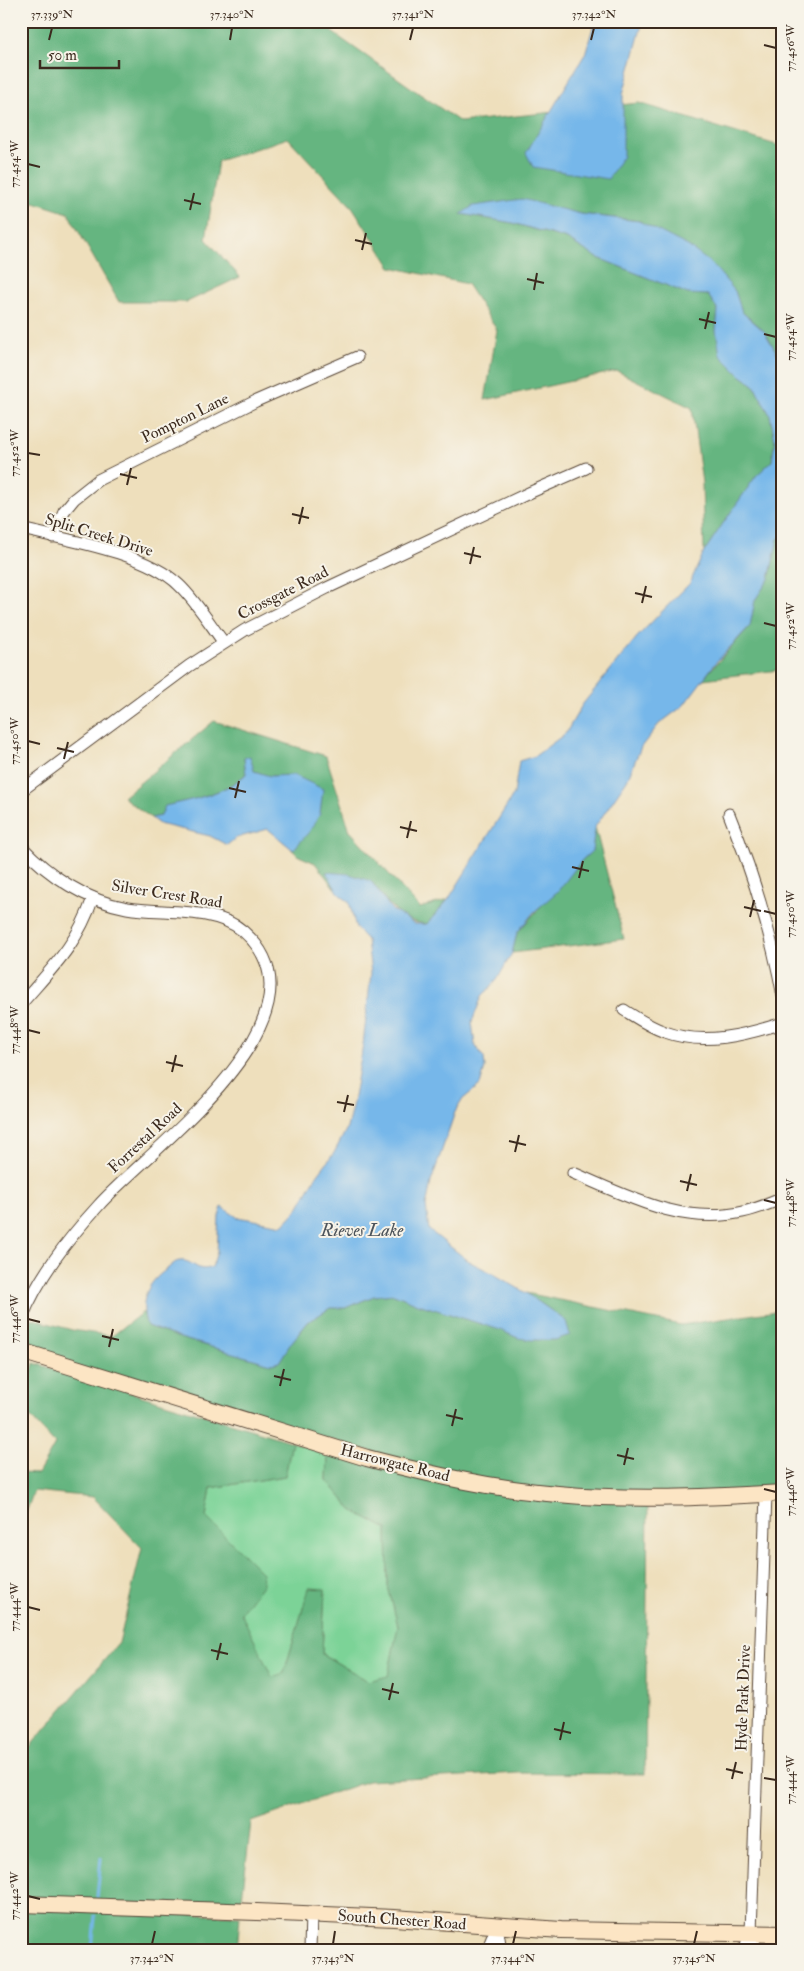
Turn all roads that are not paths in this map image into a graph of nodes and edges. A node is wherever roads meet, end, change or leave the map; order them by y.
1 (357, 357) dead end
2 (586, 468) dead end
3 (21, 529) edge
4 (53, 537) junction
5 (224, 642) junction
6 (21, 791) edge
7 (729, 814) dead end
8 (21, 846) edge
9 (93, 898) junction
10 (268, 972) joint
11 (783, 996) edge
12 (21, 1004) edge
13 (624, 1010) dead end
14 (783, 1023) edge
15 (572, 1173) dead end
16 (783, 1198) edge
17 (21, 1320) edge
18 (21, 1351) edge
19 (783, 1493) edge
20 (766, 1494) junction
21 (21, 1904) edge
22 (312, 1914) junction
23 (497, 1926) junction
24 (751, 1933) junction
25 (783, 1934) edge
26 (310, 1950) edge
27 (490, 1950) edge
28 (501, 1950) edge
29 (744, 1950) edge
30 (757, 1950) edge

1 - 4 street, Pompton Lane
2 - 5 street, Crossgate Road
3 - 4 street, Split Creek Drive
4 - 5 street, Split Creek Drive
5 - 6 street, Crossgate Road
7 - 11 street
8 - 9 street, Silver Crest Road
9 - 10 street, Silver Crest Road
9 - 12 street
10 - 17 street, Forrestal Road
13 - 14 street
15 - 16 street
18 - 20 main road, Harrowgate Road
19 - 20 main road, Harrowgate Road
20 - 24 street, Hyde Park Drive
21 - 22 main road, South Chester Road
22 - 23 main road, South Chester Road
22 - 26 street
23 - 24 main road, South Chester Road
23 - 27 street
23 - 28 street
24 - 25 main road, South Chester Road
24 - 29 street, Hyde Park Drive
24 - 30 street, Hyde Park Drive

